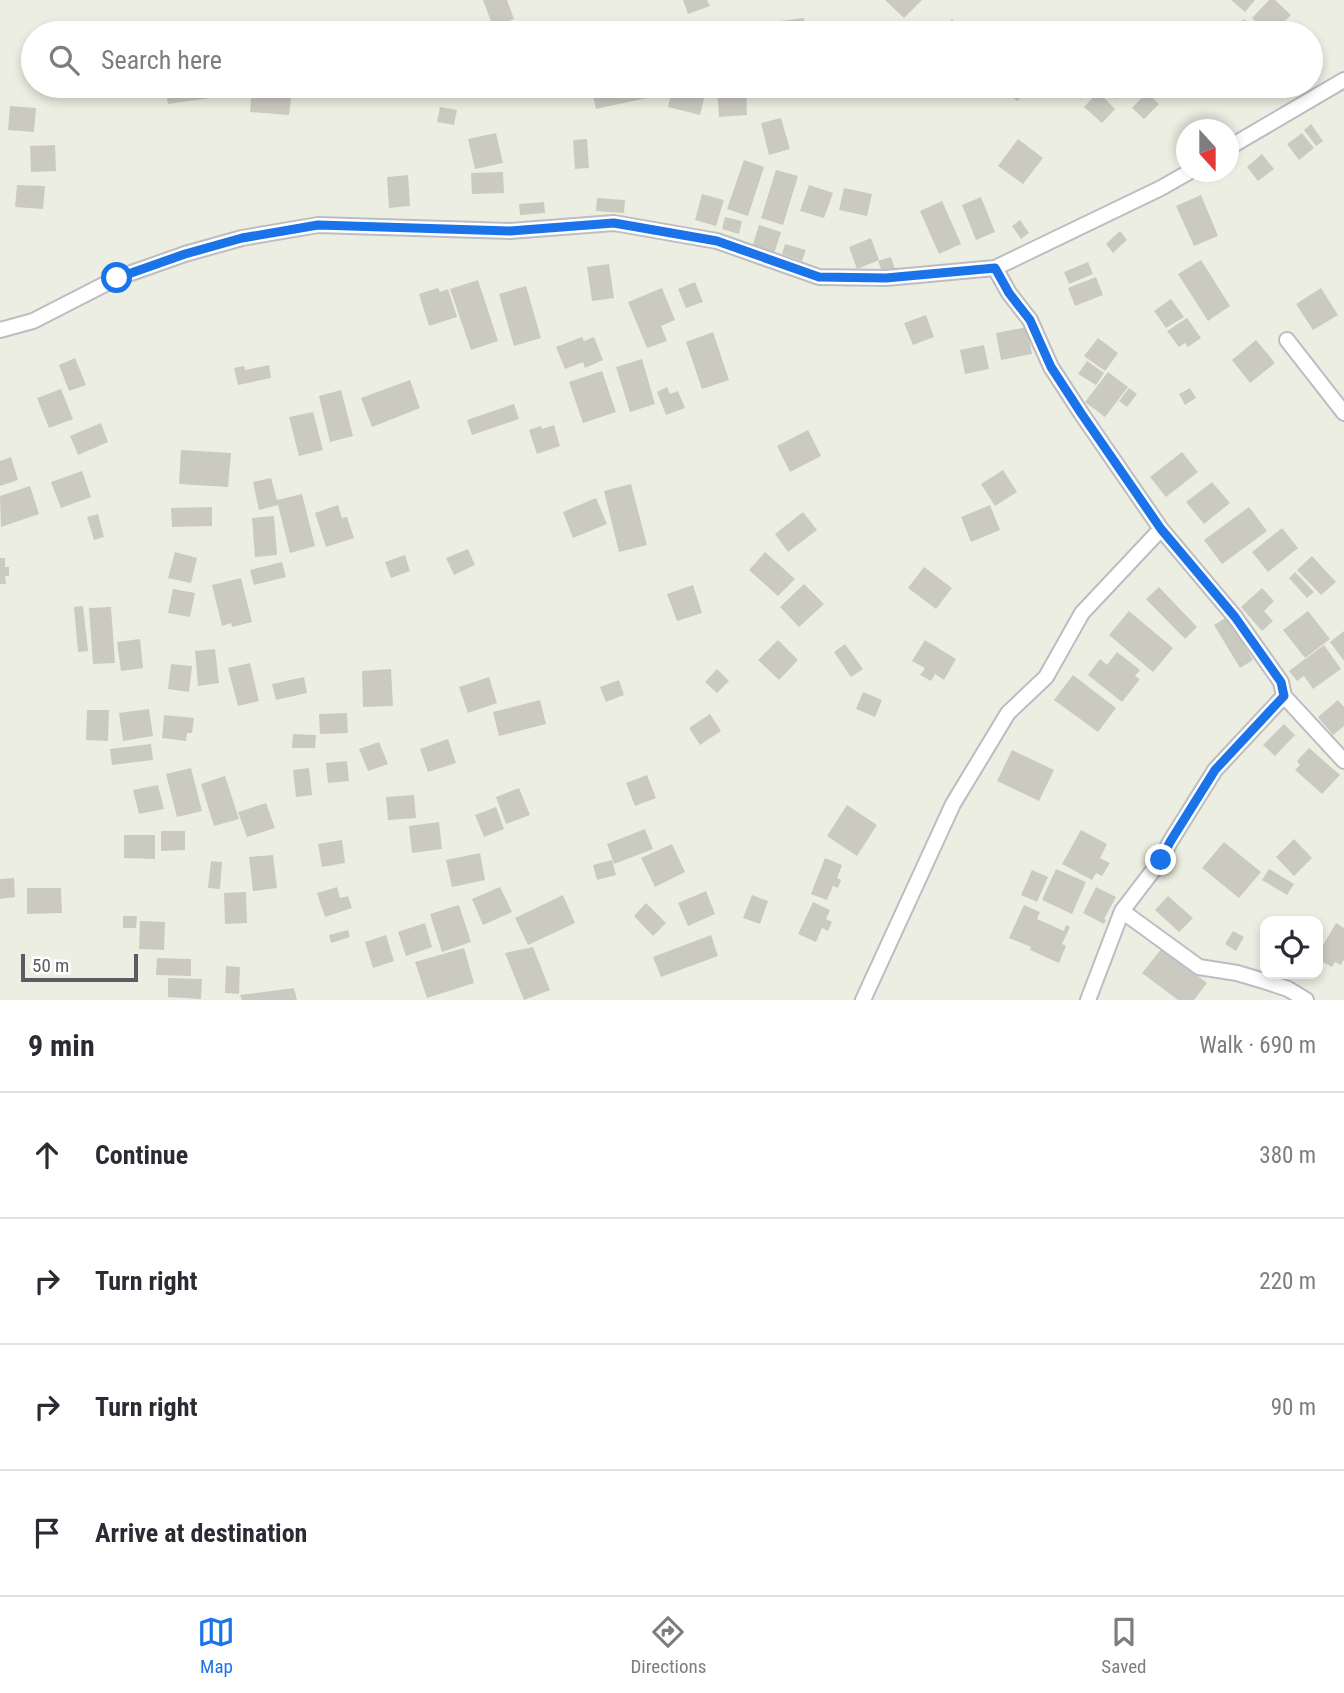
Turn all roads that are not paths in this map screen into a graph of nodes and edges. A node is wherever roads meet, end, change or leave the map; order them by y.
1 (1344, 80) edge
2 (1323, 92) edge
3 (1313, 98) edge
4 (1239, 142) edge
5 (1176, 179) edge
6 (995, 268) junction
7 (0, 330) edge
8 (1287, 340) dead end
9 (1344, 414) edge
10 (1161, 529) junction
11 (1284, 696) junction
12 (1344, 761) edge
13 (1122, 911) junction
14 (863, 1000) edge
15 (1088, 1000) edge
16 (1306, 1000) edge

1 - 2 street
3 - 4 street
5 - 6 street
6 - 7 street
6 - 10 street
8 - 9 street
10 - 11 street
10 - 14 street
11 - 12 street
11 - 13 street
13 - 15 street
13 - 16 street

